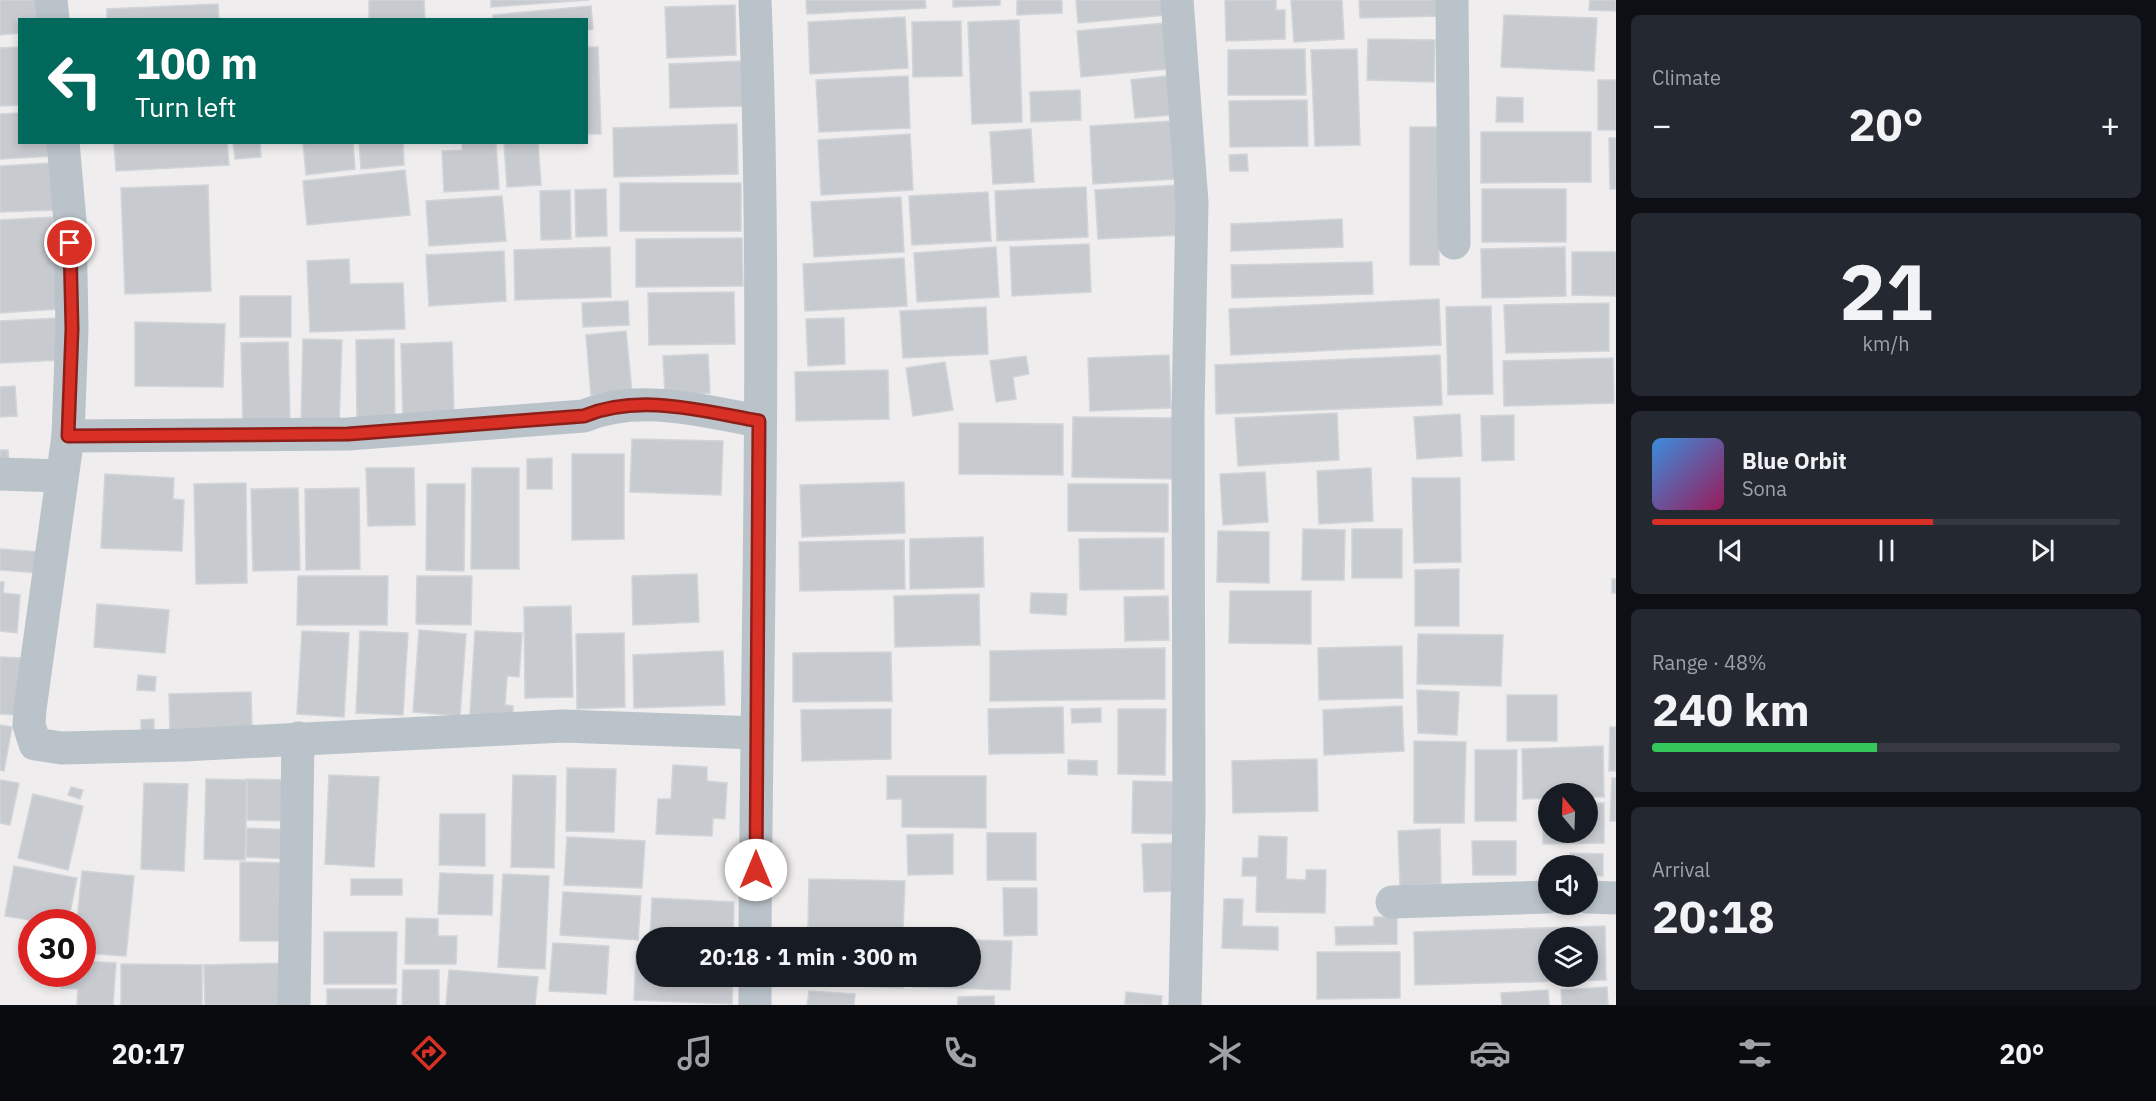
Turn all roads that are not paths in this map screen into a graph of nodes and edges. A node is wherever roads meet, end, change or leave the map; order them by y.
1 (51, 0) edge
2 (755, 0) edge
3 (1177, 0) edge
4 (1452, 0) edge
5 (52, 18) edge
6 (63, 144) edge
7 (1454, 243) dead end
8 (759, 421) junction
9 (68, 436) junction
10 (0, 474) edge
11 (61, 476) junction
12 (757, 734) junction
13 (298, 738) junction
14 (1538, 897) edge
15 (1598, 897) edge
16 (1616, 898) edge
17 (1392, 902) dead end
18 (755, 927) edge
19 (755, 987) edge
20 (294, 1005) edge
21 (755, 1005) edge
22 (1185, 1005) edge

1 - 5 street
2 - 8 street
3 - 22 street
4 - 7 street
6 - 9 street
8 - 9 street
8 - 12 street
9 - 11 street
10 - 11 street
11 - 13 street
12 - 13 street
12 - 18 street
13 - 20 street
14 - 17 street
15 - 16 street
19 - 21 street

